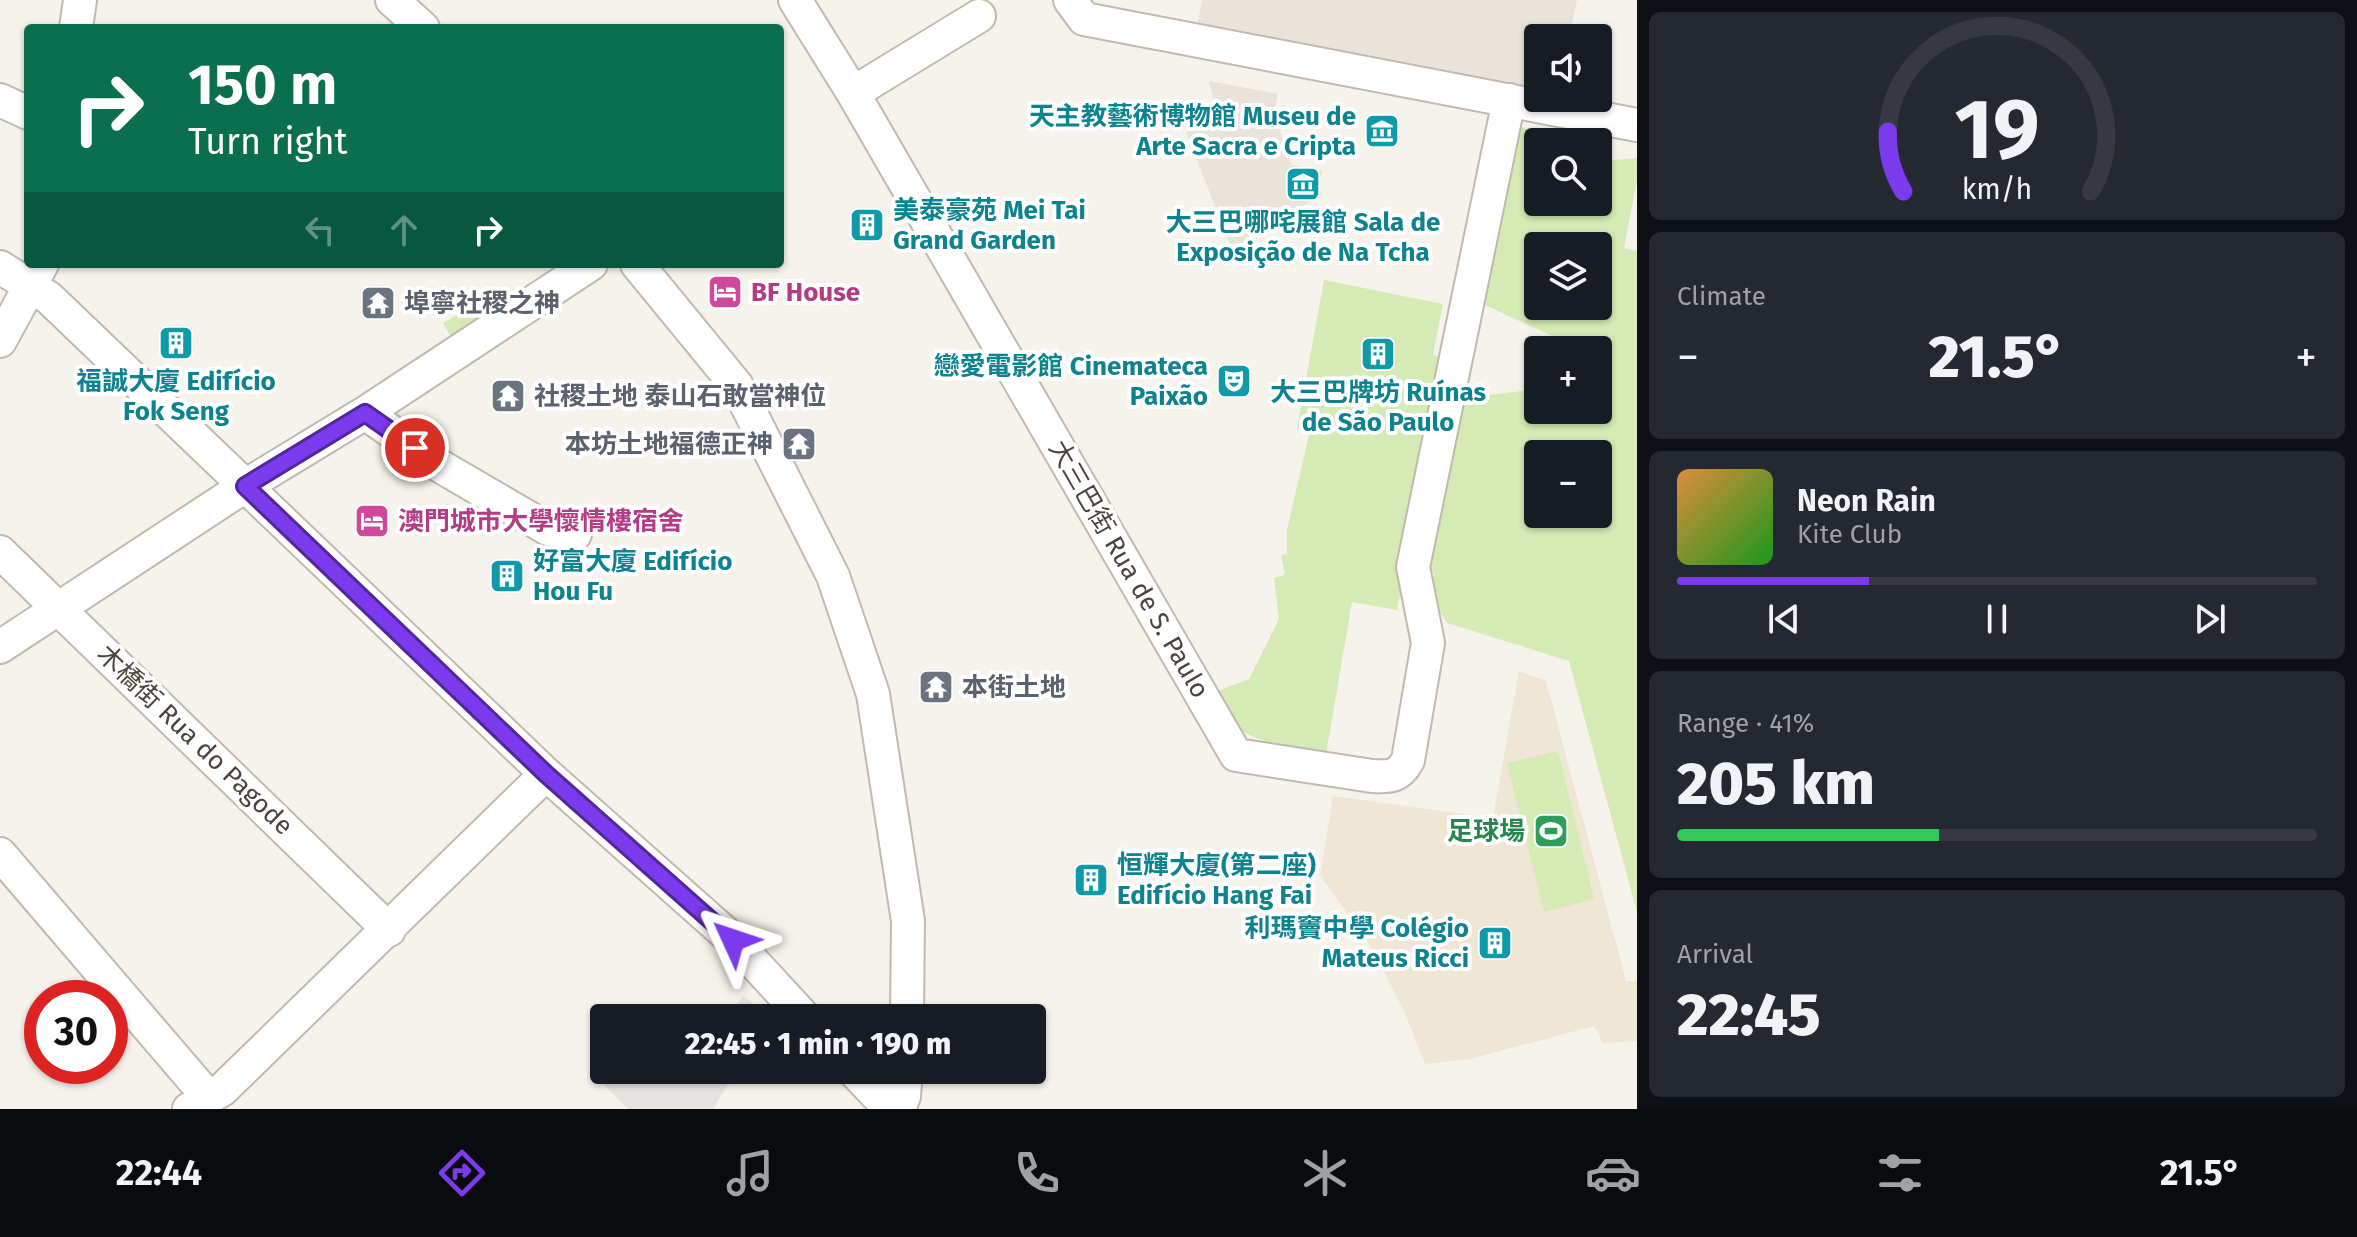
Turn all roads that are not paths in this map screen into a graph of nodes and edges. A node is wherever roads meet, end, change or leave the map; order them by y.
1 (80, 0) edge
2 (392, 0) edge
3 (795, 0) edge
4 (1077, 9) edge
5 (979, 16) dead end
6 (77, 24) edge
7 (419, 24) edge
8 (853, 93) junction
9 (0, 100) edge
10 (1509, 100) junction
11 (24, 111) edge
12 (1637, 125) edge
13 (0, 267) edge
14 (585, 268) edge
15 (640, 268) edge
16 (37, 275) edge
17 (0, 341) edge
18 (365, 413) junction
19 (245, 486) junction
20 (575, 534) dead end
21 (0, 552) edge
22 (59, 608) junction
23 (0, 647) edge
24 (546, 774) junction
25 (0, 854) edge
26 (389, 930) junction
27 (792, 1004) edge
28 (907, 1004) edge
29 (866, 1084) edge
30 (905, 1084) edge
31 (199, 1104) edge
32 (890, 1109) edge
33 (899, 1109) edge

1 - 6 street
2 - 7 street
3 - 8 street, 大三巴街 Rua de S. Paulo
4 - 10 street
5 - 8 street
8 - 10 street, 大三巴街 Rua de S. Paulo
9 - 11 street
10 - 12 street
13 - 16 street
14 - 18 street
15 - 28 street
16 - 17 street
16 - 19 street
18 - 19 street
18 - 20 street
19 - 22 street
19 - 24 street
21 - 22 street, 木橋街 Rua do Pagode
22 - 23 street
22 - 26 street, 木橋街 Rua do Pagode
24 - 26 street
24 - 27 street
25 - 31 street
26 - 31 street
29 - 32 street
30 - 33 street

